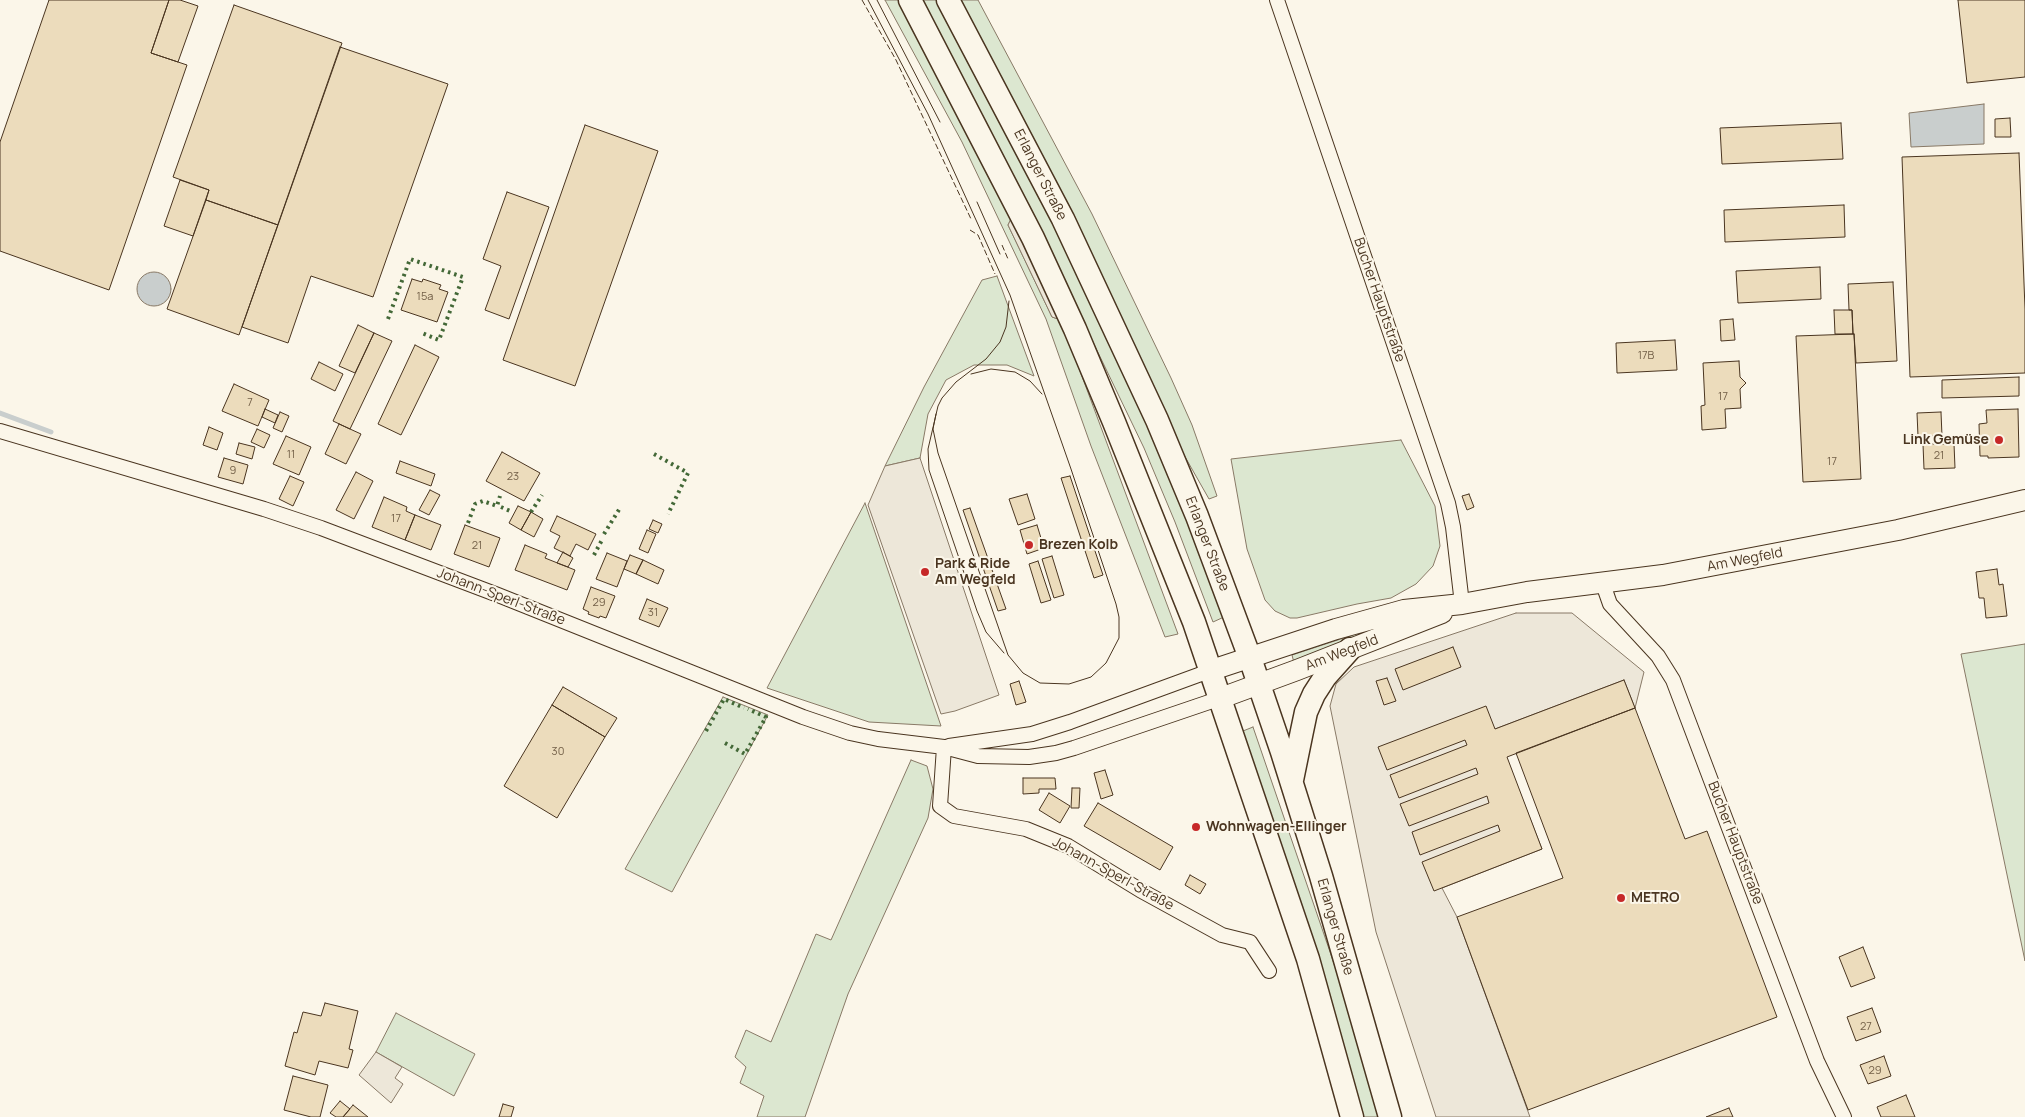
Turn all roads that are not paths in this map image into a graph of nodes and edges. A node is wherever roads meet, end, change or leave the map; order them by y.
1 (910, 0) edge
2 (948, 0) edge
3 (1277, 0) edge
4 (0, 431) edge
5 (2025, 500) edge
6 (1603, 584) junction
7 (1462, 604) junction
8 (1350, 649) junction
9 (1250, 658) junction
10 (1212, 670) junction
11 (1258, 684) junction
12 (1221, 698) junction
13 (944, 747) junction
14 (1292, 783) junction
15 (1269, 970) dead end
16 (1352, 1117) edge
17 (1390, 1117) edge
18 (1844, 1117) edge

1 - 10 main road
2 - 9 main road, Erlanger Straße
3 - 7 street, Bucher Hauptstraße
4 - 13 street, Johann-Sperl-Straße
5 - 6 street, Am Wegfeld
6 - 7 street, Am Wegfeld
6 - 18 street, Bucher Hauptstraße
7 - 8 street, Am Wegfeld
7 - 9 street, Am Wegfeld
8 - 11 street, Am Wegfeld
8 - 14 main road
9 - 10 street, Johann-Sperl-Straße
9 - 11 main road, Erlanger Straße
10 - 12 main road
10 - 13 street, Johann-Sperl-Straße
11 - 12 street, Am Wegfeld
11 - 14 main road, Erlanger Straße
12 - 13 street, Johann-Sperl-Straße
12 - 16 main road
13 - 15 street, Johann-Sperl-Straße
14 - 17 main road, Erlanger Straße

